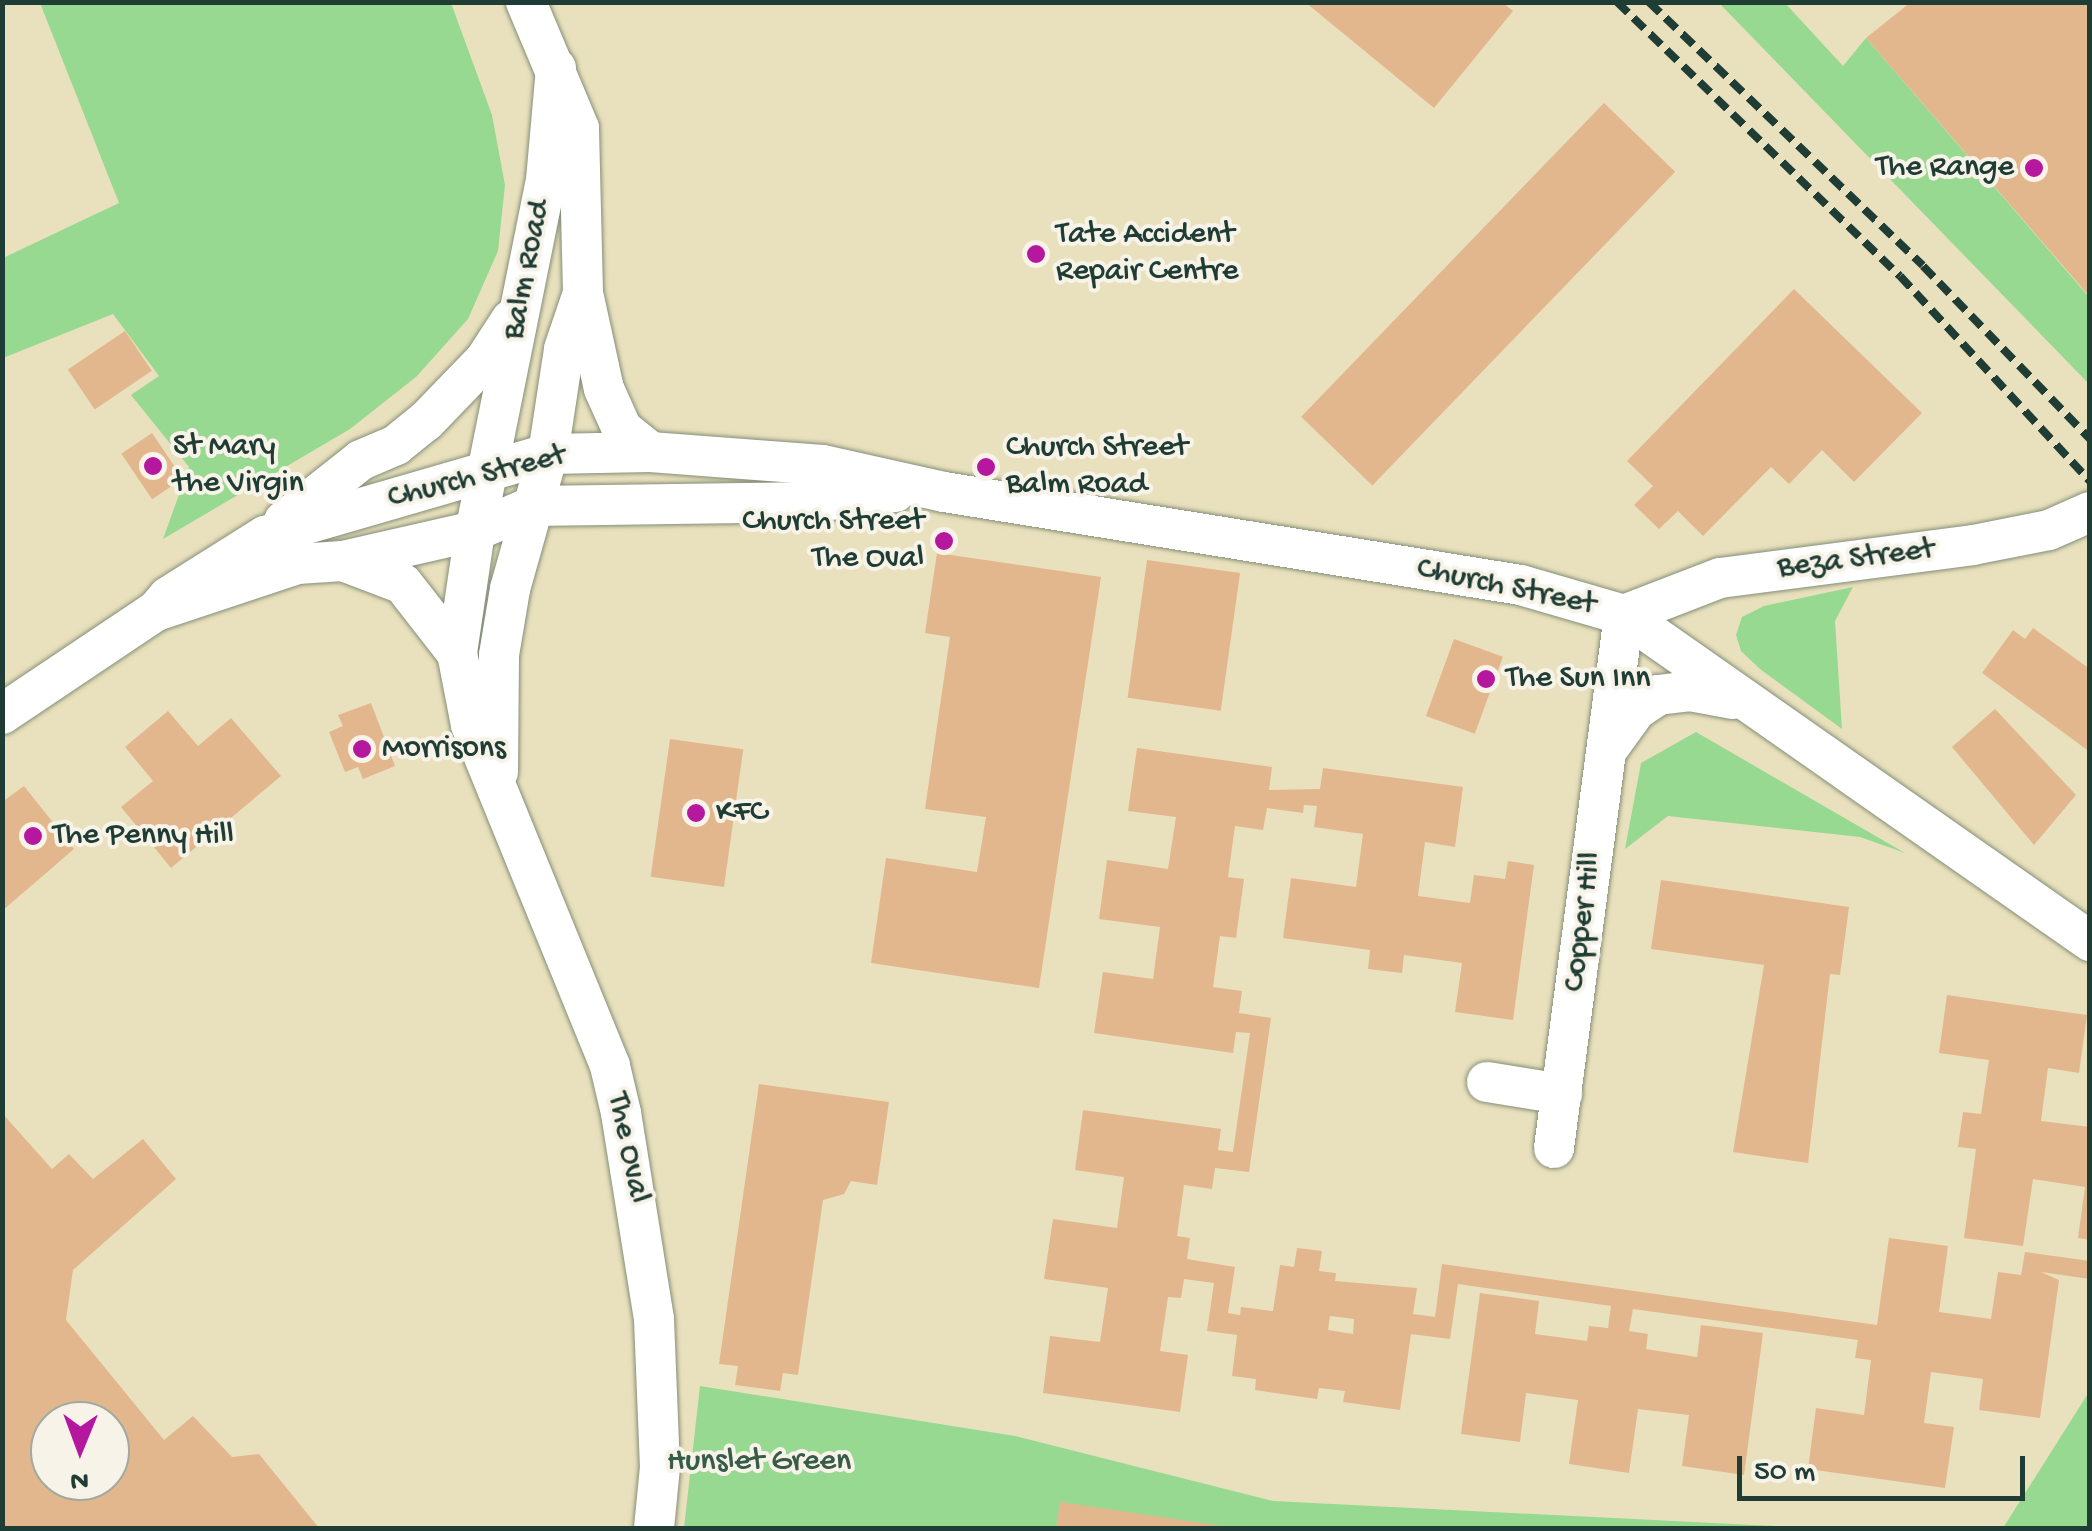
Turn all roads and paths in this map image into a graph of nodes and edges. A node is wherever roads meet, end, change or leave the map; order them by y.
1 (526, 2) edge
2 (556, 68) junction
3 (583, 293) junction
4 (523, 302) junction
5 (650, 452) junction
6 (548, 454) junction
7 (486, 470) junction
8 (944, 492) junction
9 (532, 506) junction
10 (2090, 512) edge
11 (475, 530) junction
12 (265, 536) junction
13 (343, 561) junction
14 (156, 612) junction
15 (1624, 615) junction
16 (457, 652) junction
17 (1742, 701) junction
18 (2, 714) edge
19 (1606, 751) junction
20 (497, 789) junction
21 (2090, 941) edge
22 (1487, 1082) dead end
23 (1562, 1094) junction
24 (1554, 1148) dead end
25 (654, 1528) edge

1 - 2 street, Balm Road
2 - 3 street, Balm Road
2 - 4 street, Balm Road
3 - 5 street
3 - 6 street, Balm Road
4 - 7 street, Balm Road
4 - 12 street
5 - 6 street, Church Street
5 - 8 street, Church Street
6 - 7 street, Church Street
6 - 9 street, Balm Road
7 - 11 street, Balm Road
7 - 12 street, Church Street
8 - 9 street, Church Street
8 - 15 street, Church Street
9 - 11 street, Church Street
9 - 20 street, The Oval
10 - 15 street, Beza Street
11 - 13 street, Church Street
11 - 16 street, The Oval
12 - 14 street, Church Street
13 - 14 street, Church Street
13 - 16 street
14 - 18 street, Church Street
15 - 17 street, Church Street
15 - 19 street, Copper Hill
16 - 20 street, The Oval
17 - 19 street, Copper Hill
17 - 21 street, Church Street
19 - 23 street, Copper Hill
20 - 25 street, The Oval
22 - 23 street
23 - 24 street, Copper Hill

